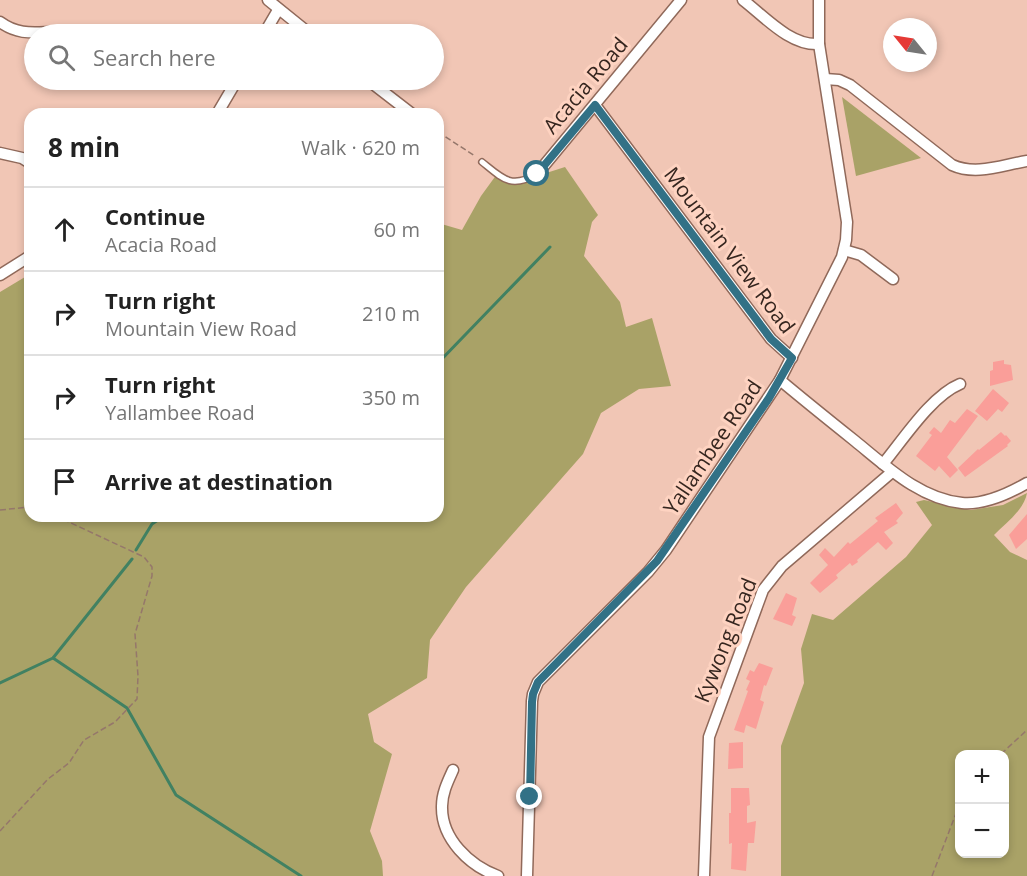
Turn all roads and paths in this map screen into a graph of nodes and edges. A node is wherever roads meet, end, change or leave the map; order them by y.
1 (268, 0) edge
2 (681, 0) edge
3 (743, 0) edge
4 (819, 0) edge
5 (278, 10) junction
6 (0, 22) edge
7 (270, 24) edge
8 (296, 24) edge
9 (24, 33) edge
10 (819, 44) junction
11 (825, 80) junction
12 (231, 90) edge
13 (381, 90) edge
14 (595, 105) junction
15 (221, 108) edge
16 (404, 108) edge
17 (444, 136) edge
18 (0, 153) edge
19 (24, 159) edge
20 (1027, 161) edge
21 (482, 162) joint
22 (537, 174) joint
23 (844, 250) junction
24 (24, 260) edge
25 (0, 274) edge
26 (893, 279) dead end
27 (792, 358) junction
28 (780, 380) junction
29 (960, 384) dead end
30 (888, 468) junction
31 (1027, 483) edge
32 (24, 508) edge
33 (0, 510) edge
34 (69, 522) edge
35 (1027, 730) edge
36 (1006, 750) edge
37 (453, 770) dead end
38 (960, 804) edge
39 (0, 831) edge
40 (498, 876) edge
41 (527, 876) edge
42 (704, 876) edge
43 (932, 876) edge

1 - 5 street
2 - 14 street, Acacia Road
3 - 10 street
4 - 10 street, Yallambee Road
5 - 7 street
5 - 8 street
6 - 9 street
10 - 11 street, Yallambee Road
11 - 20 street
11 - 23 street, Yallambee Road
12 - 15 street
13 - 16 street
14 - 22 street, Acacia Road
14 - 27 street, Mountain View Road
17 - 21 path
18 - 19 street
21 - 22 lane, Acacia Road
23 - 26 street
23 - 27 street, Yallambee Road
24 - 25 street
27 - 28 street, Yallambee Road
28 - 30 street
28 - 41 street, Yallambee Road
29 - 30 street, Kywong Road
30 - 31 street
30 - 42 street, Kywong Road
32 - 33 path
34 - 39 path
35 - 36 path
37 - 40 street
38 - 43 path

